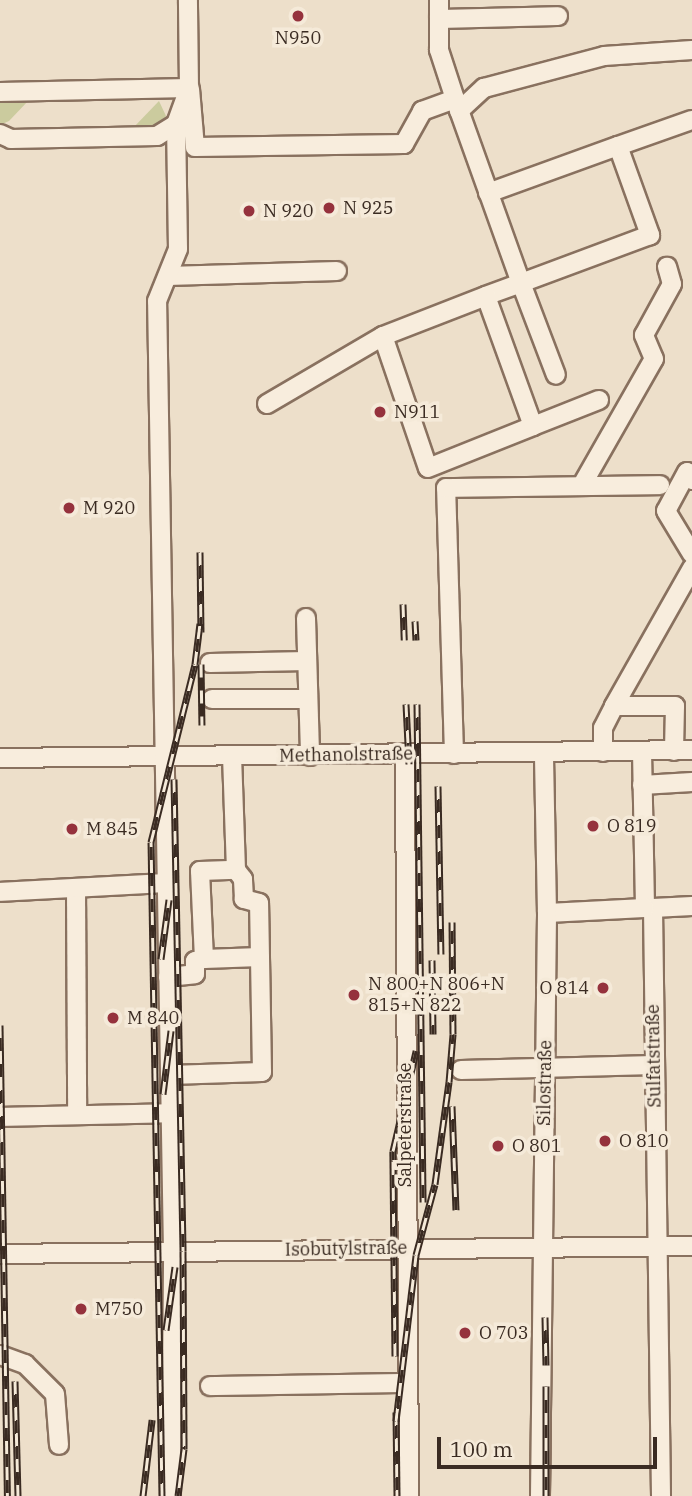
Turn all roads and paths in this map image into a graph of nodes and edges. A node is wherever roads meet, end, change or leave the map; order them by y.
1 (188, 0) edge
2 (439, 0) edge
3 (558, 16) dead end
4 (439, 19) junction
5 (692, 50) edge
6 (189, 88) junction
7 (0, 92) edge
8 (457, 105) junction
9 (692, 120) edge
10 (176, 124) junction
11 (0, 134) edge
12 (618, 146) junction
13 (488, 194) junction
14 (667, 267) dead end
15 (337, 271) dead end
16 (168, 275) junction
17 (521, 283) junction
18 (486, 296) junction
19 (383, 336) junction
20 (556, 375) dead end
21 (599, 400) dead end
22 (267, 404) dead end
23 (533, 426) junction
24 (692, 480) edge
25 (582, 485) junction
26 (660, 485) dead end
27 (692, 554) edge
28 (692, 568) edge
29 (306, 618) dead end
30 (307, 661) junction
31 (210, 663) dead end
32 (212, 699) dead end
33 (308, 699) junction
34 (614, 706) junction
35 (684, 706) edge
36 (642, 751) junction
37 (683, 751) edge
38 (603, 752) junction
39 (544, 753) junction
40 (454, 754) junction
41 (405, 755) junction
42 (310, 756) junction
43 (232, 757) junction
44 (0, 758) edge
45 (164, 758) junction
46 (692, 782) edge
47 (642, 785) junction
48 (236, 870) junction
49 (166, 883) junction
50 (76, 888) junction
51 (0, 892) edge
52 (692, 906) edge
53 (649, 908) junction
54 (547, 913) junction
55 (260, 957) junction
56 (204, 959) junction
57 (168, 977) junction
58 (654, 1065) junction
59 (545, 1068) junction
60 (461, 1070) dead end
61 (170, 1074) junction
62 (171, 1113) junction
63 (77, 1115) junction
64 (0, 1117) edge
65 (658, 1247) junction
66 (692, 1247) edge
67 (405, 1248) junction
68 (543, 1249) junction
69 (173, 1251) junction
70 (0, 1254) edge
71 (0, 1354) edge
72 (407, 1383) junction
73 (210, 1386) dead end
74 (59, 1445) dead end
75 (171, 1496) edge
76 (409, 1496) edge
77 (540, 1496) edge
78 (661, 1496) edge

1 - 6 street
2 - 4 street
3 - 4 street
4 - 8 street
5 - 8 street
6 - 7 street
6 - 8 street
6 - 10 street
8 - 13 street
9 - 12 street
10 - 11 street
10 - 16 street
12 - 13 street
12 - 17 street
13 - 17 street
14 - 25 street
15 - 16 street
16 - 45 street
17 - 18 street
17 - 20 street
18 - 19 street
18 - 23 street
19 - 22 street
19 - 23 street
21 - 23 street
24 - 27 street
25 - 26 street
25 - 40 street
28 - 34 street
29 - 30 street
30 - 31 street
30 - 33 street
32 - 33 street
33 - 42 street
34 - 35 street
34 - 38 street
35 - 37 street
36 - 37 street, Methanolstraße
36 - 38 street, Methanolstraße
36 - 47 street, Sulfatstraße
38 - 39 street, Methanolstraße
39 - 40 street, Methanolstraße
39 - 54 street, Silostraße
40 - 41 street, Methanolstraße
41 - 42 street, Methanolstraße
41 - 67 street, Salpeterstraße
42 - 43 street, Methanolstraße
43 - 45 street, Methanolstraße
43 - 48 street
44 - 45 street, Methanolstraße
45 - 49 street
46 - 47 street
47 - 53 street, Sulfatstraße
48 - 55 street
48 - 56 street
49 - 50 street
49 - 57 street
50 - 51 street
50 - 63 street
52 - 53 street
53 - 54 street
53 - 58 street, Sulfatstraße
54 - 59 street, Silostraße
55 - 56 street
55 - 61 street
56 - 57 street
57 - 61 street
58 - 59 street
58 - 65 street, Sulfatstraße
59 - 60 street
59 - 68 street, Silostraße
61 - 62 street
62 - 63 street
62 - 69 street
63 - 64 street
65 - 66 street, Isobutylstraße
65 - 68 street, Isobutylstraße
65 - 78 street, Sulfatstraße
67 - 68 street, Isobutylstraße
67 - 69 street, Isobutylstraße
67 - 72 street, Salpeterstraße
68 - 77 street, Silostraße
69 - 70 street, Isobutylstraße
69 - 75 street
71 - 74 street
72 - 73 street
72 - 76 street, Salpeterstraße

